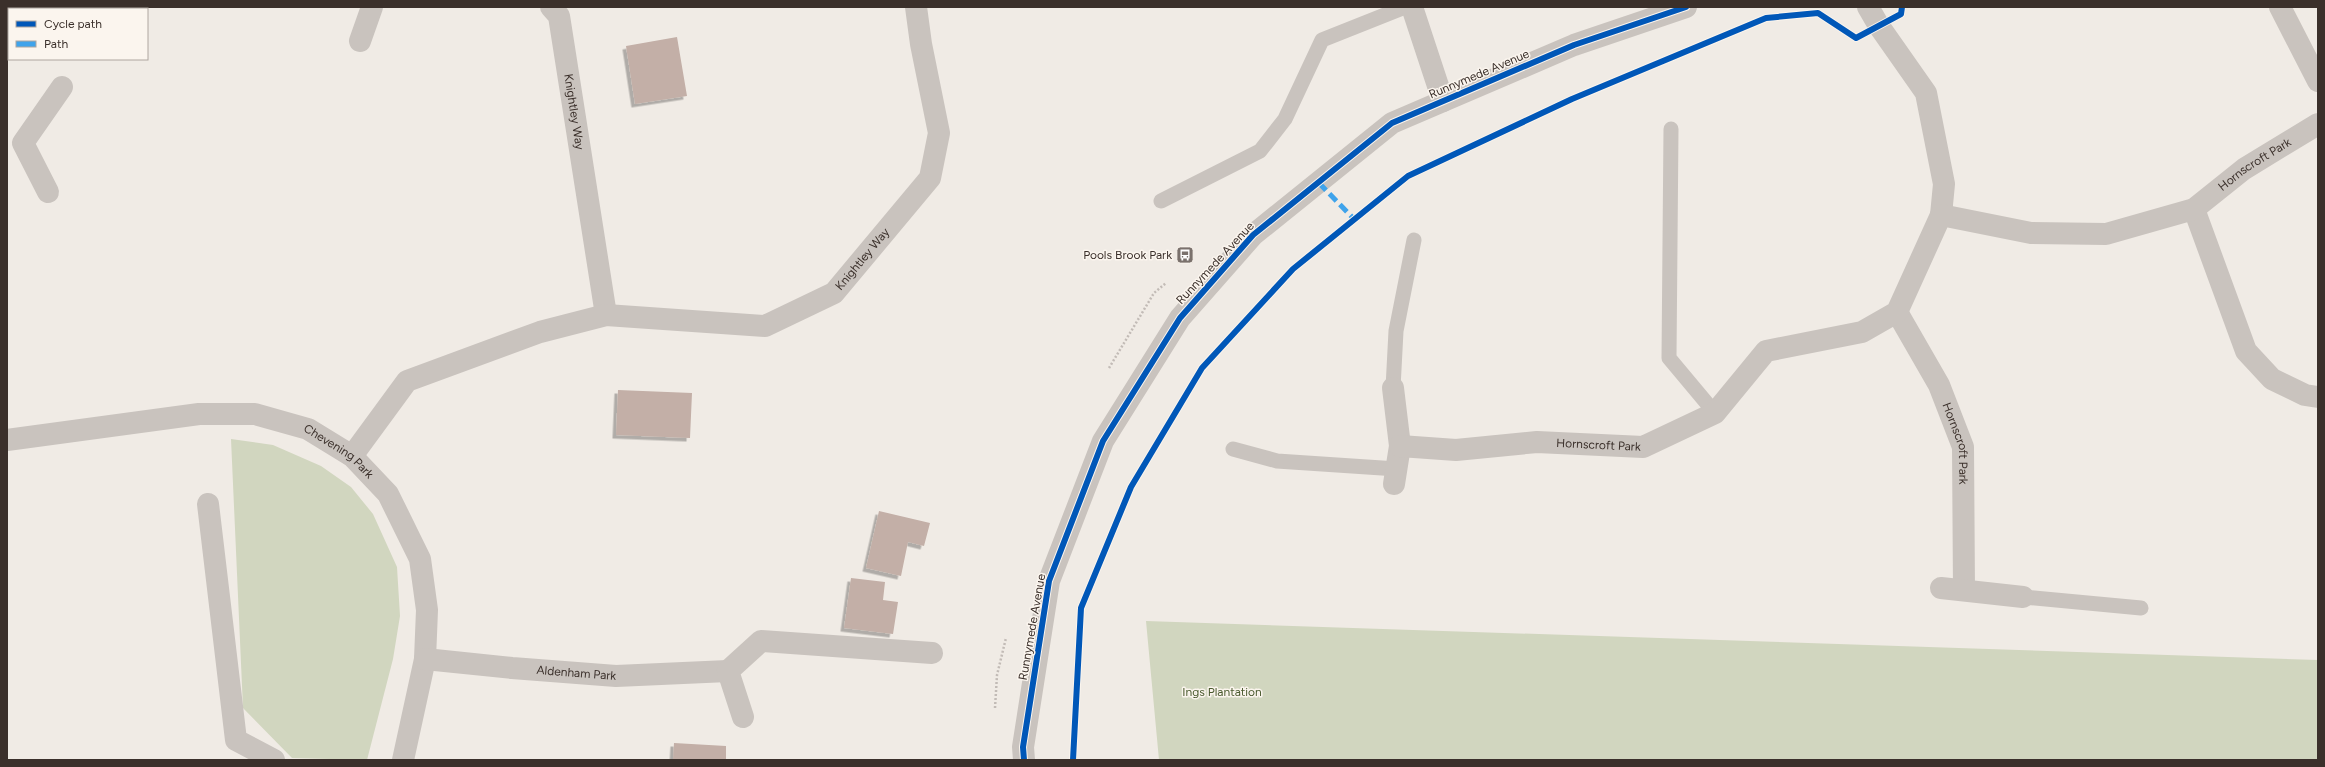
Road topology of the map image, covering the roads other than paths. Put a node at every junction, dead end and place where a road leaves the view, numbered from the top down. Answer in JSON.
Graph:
{"nodes":[{"id":1,"x":372,"y":7,"type":"edge"},
{"id":2,"x":551,"y":7,"type":"edge"},
{"id":3,"x":916,"y":7,"type":"edge"},
{"id":4,"x":1405,"y":7,"type":"edge"},
{"id":5,"x":1412,"y":7,"type":"edge"},
{"id":6,"x":1686,"y":7,"type":"edge"},
{"id":7,"x":1868,"y":7,"type":"edge"},
{"id":8,"x":2280,"y":7,"type":"edge"},
{"id":9,"x":360,"y":41,"type":"dead end"},
{"id":10,"x":2318,"y":81,"type":"edge"},
{"id":11,"x":62,"y":87,"type":"dead end"},
{"id":12,"x":1443,"y":101,"type":"junction"},
{"id":13,"x":2318,"y":124,"type":"edge"},
{"id":14,"x":1671,"y":129,"type":"dead end"},
{"id":15,"x":15,"y":143,"type":"edge"},
{"id":16,"x":48,"y":192,"type":"dead end"},
{"id":17,"x":1161,"y":201,"type":"dead end"},
{"id":18,"x":2194,"y":209,"type":"junction"},
{"id":19,"x":1941,"y":215,"type":"junction"},
{"id":20,"x":1414,"y":240,"type":"dead end"},
{"id":21,"x":1897,"y":312,"type":"junction"},
{"id":22,"x":606,"y":315,"type":"junction"},
{"id":23,"x":1393,"y":388,"type":"joint"},
{"id":24,"x":2318,"y":397,"type":"edge"},
{"id":25,"x":1714,"y":413,"type":"junction"},
{"id":26,"x":7,"y":440,"type":"edge"},
{"id":27,"x":1400,"y":446,"type":"junction"},
{"id":28,"x":1233,"y":449,"type":"dead end"},
{"id":29,"x":352,"y":456,"type":"junction"},
{"id":30,"x":1395,"y":477,"type":"joint"},
{"id":31,"x":208,"y":504,"type":"dead end"},
{"id":32,"x":1940,"y":588,"type":"dead end"},
{"id":33,"x":1964,"y":590,"type":"junction"},
{"id":34,"x":2023,"y":597,"type":"joint"},
{"id":35,"x":2141,"y":608,"type":"dead end"},
{"id":36,"x":932,"y":653,"type":"dead end"},
{"id":37,"x":425,"y":659,"type":"junction"},
{"id":38,"x":728,"y":671,"type":"junction"},
{"id":39,"x":743,"y":717,"type":"dead end"},
{"id":40,"x":274,"y":760,"type":"edge"},
{"id":41,"x":403,"y":760,"type":"edge"},
{"id":42,"x":1024,"y":760,"type":"edge"}],
"edges":[{"from":1,"to":9,"type":"street"},
{"from":2,"to":22,"type":"street","name":"Knightley Way"},
{"from":3,"to":22,"type":"street","name":"Knightley Way"},
{"from":4,"to":17,"type":"lane"},
{"from":5,"to":12,"type":"street"},
{"from":6,"to":12,"type":"street","name":"Runnymede Avenue"},
{"from":7,"to":19,"type":"street"},
{"from":8,"to":10,"type":"street"},
{"from":11,"to":15,"type":"street"},
{"from":12,"to":42,"type":"street","name":"Runnymede Avenue"},
{"from":13,"to":18,"type":"street","name":"Hornscroft Park"},
{"from":14,"to":25,"type":"lane"},
{"from":15,"to":16,"type":"street"},
{"from":18,"to":19,"type":"street","name":"Hornscroft Park"},
{"from":18,"to":24,"type":"street"},
{"from":19,"to":21,"type":"street"},
{"from":20,"to":23,"type":"lane"},
{"from":21,"to":25,"type":"street","name":"Hornscroft Park"},
{"from":21,"to":33,"type":"street","name":"Hornscroft Park"},
{"from":22,"to":29,"type":"street","name":"Knightley Way"},
{"from":23,"to":27,"type":"street"},
{"from":25,"to":27,"type":"street","name":"Hornscroft Park"},
{"from":26,"to":29,"type":"street","name":"Chevening Park"},
{"from":27,"to":30,"type":"street"},
{"from":28,"to":30,"type":"lane"},
{"from":29,"to":37,"type":"street","name":"Chevening Park"},
{"from":31,"to":40,"type":"street"},
{"from":32,"to":33,"type":"street"},
{"from":33,"to":34,"type":"street"},
{"from":34,"to":35,"type":"lane"},
{"from":36,"to":38,"type":"street"},
{"from":37,"to":38,"type":"street","name":"Aldenham Park"},
{"from":37,"to":41,"type":"street","name":"Chevening Park"},
{"from":38,"to":39,"type":"street"}]}
